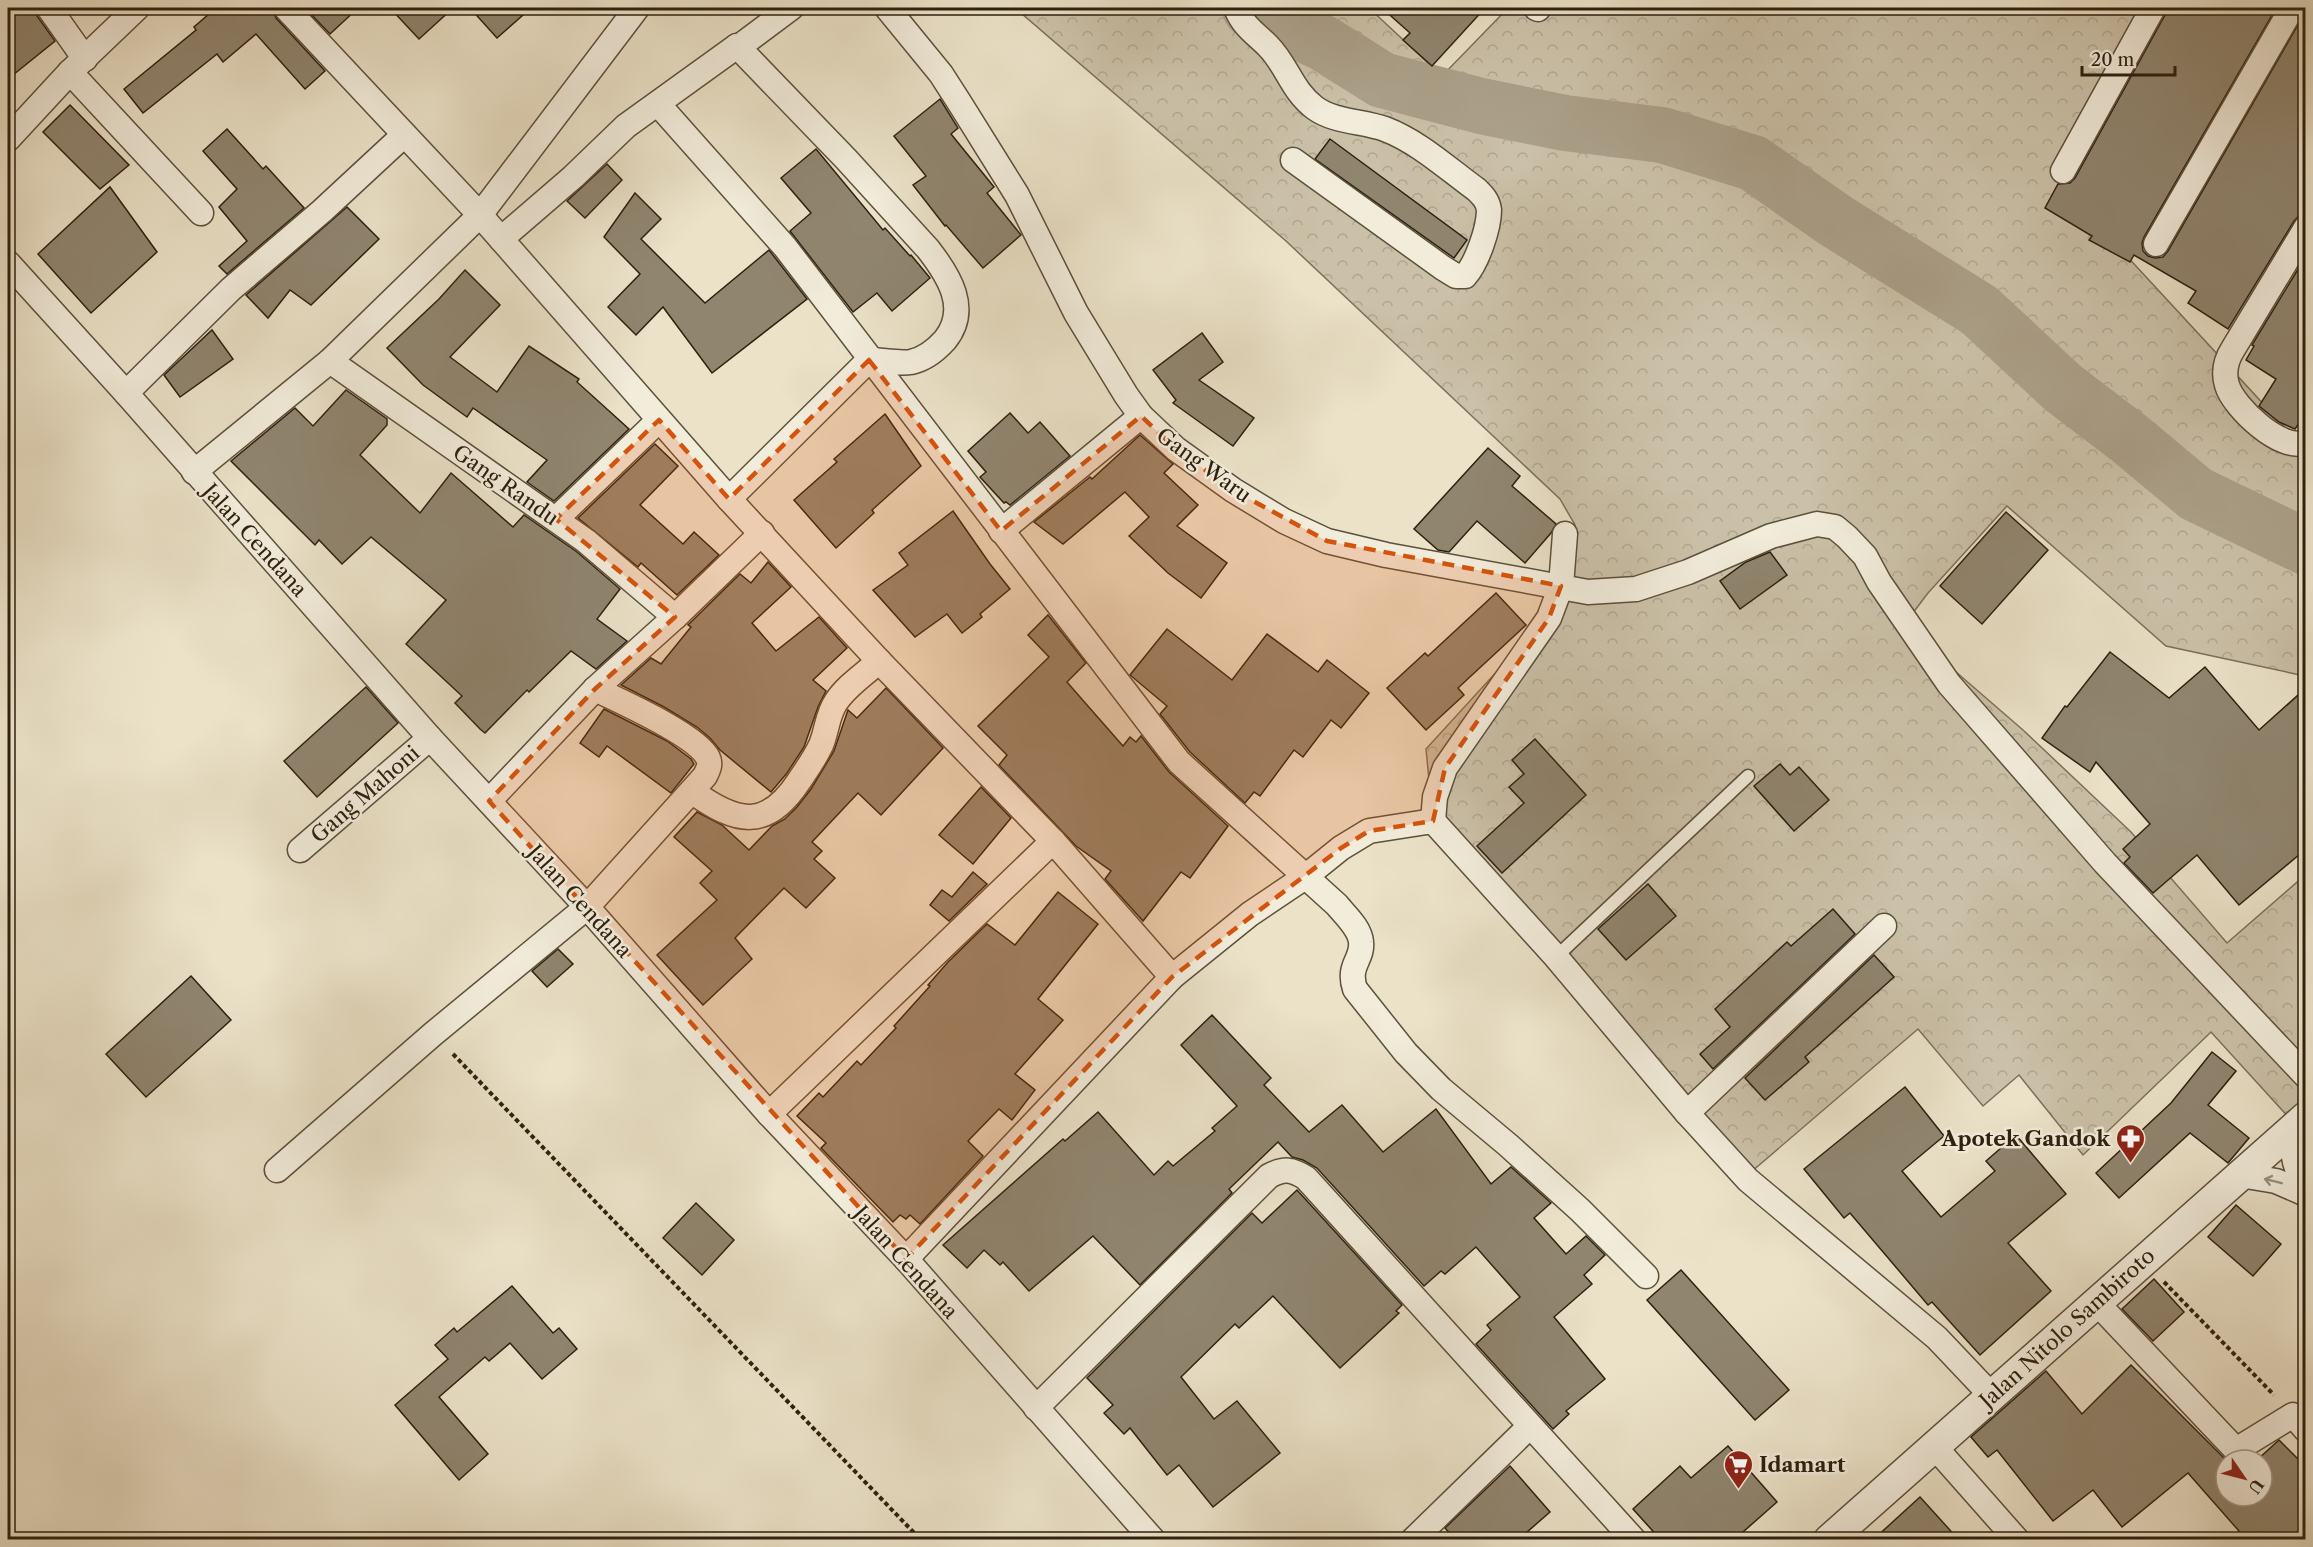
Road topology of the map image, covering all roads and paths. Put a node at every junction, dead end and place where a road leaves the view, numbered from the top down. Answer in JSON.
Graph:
{"nodes":[{"id":1,"x":48,"y":8,"type":"edge"},
{"id":2,"x":137,"y":8,"type":"edge"},
{"id":3,"x":286,"y":8,"type":"edge"},
{"id":4,"x":637,"y":8,"type":"edge"},
{"id":5,"x":790,"y":8,"type":"edge"},
{"id":6,"x":887,"y":8,"type":"edge"},
{"id":7,"x":1236,"y":8,"type":"edge"},
{"id":8,"x":2152,"y":8,"type":"edge"},
{"id":9,"x":2292,"y":8,"type":"edge"},
{"id":10,"x":737,"y":46,"type":"junction"},
{"id":11,"x":78,"y":65,"type":"junction"},
{"id":12,"x":658,"y":104,"type":"junction"},
{"id":13,"x":404,"y":135,"type":"junction"},
{"id":14,"x":8,"y":140,"type":"edge"},
{"id":15,"x":1293,"y":160,"type":"dead end"},
{"id":16,"x":2063,"y":171,"type":"dead end"},
{"id":17,"x":201,"y":213,"type":"dead end"},
{"id":18,"x":480,"y":214,"type":"junction"},
{"id":19,"x":2306,"y":228,"type":"edge"},
{"id":20,"x":501,"y":239,"type":"junction"},
{"id":21,"x":2156,"y":244,"type":"dead end"},
{"id":22,"x":8,"y":263,"type":"edge"},
{"id":23,"x":869,"y":360,"type":"junction"},
{"id":24,"x":330,"y":361,"type":"junction"},
{"id":25,"x":126,"y":393,"type":"junction"},
{"id":26,"x":1141,"y":416,"type":"junction"},
{"id":27,"x":659,"y":420,"type":"junction"},
{"id":28,"x":2306,"y":442,"type":"edge"},
{"id":29,"x":194,"y":472,"type":"junction"},
{"id":30,"x":729,"y":499,"type":"junction"},
{"id":31,"x":556,"y":519,"type":"junction"},
{"id":32,"x":1001,"y":531,"type":"junction"},
{"id":33,"x":762,"y":532,"type":"junction"},
{"id":34,"x":1565,"y":534,"type":"dead end"},
{"id":35,"x":1561,"y":586,"type":"junction"},
{"id":36,"x":675,"y":617,"type":"junction"},
{"id":37,"x":879,"y":661,"type":"junction"},
{"id":38,"x":595,"y":689,"type":"junction"},
{"id":39,"x":430,"y":738,"type":"junction"},
{"id":40,"x":1748,"y":776,"type":"dead end"},
{"id":41,"x":693,"y":792,"type":"junction"},
{"id":42,"x":489,"y":801,"type":"junction"},
{"id":43,"x":1433,"y":820,"type":"junction"},
{"id":44,"x":1053,"y":841,"type":"junction"},
{"id":45,"x":300,"y":850,"type":"dead end"},
{"id":46,"x":1305,"y":876,"type":"junction"},
{"id":47,"x":587,"y":907,"type":"junction"},
{"id":48,"x":1884,"y":926,"type":"dead end"},
{"id":49,"x":1556,"y":957,"type":"junction"},
{"id":50,"x":1172,"y":977,"type":"junction"},
{"id":51,"x":433,"y":1034,"type":"junction"},
{"id":52,"x":2306,"y":1076,"type":"edge"},
{"id":53,"x":1687,"y":1113,"type":"junction"},
{"id":54,"x":770,"y":1114,"type":"junction"},
{"id":55,"x":2297,"y":1124,"type":"edge"},
{"id":56,"x":277,"y":1170,"type":"dead end"},
{"id":57,"x":2240,"y":1175,"type":"junction"},
{"id":58,"x":2305,"y":1194,"type":"edge"},
{"id":59,"x":906,"y":1259,"type":"junction"},
{"id":60,"x":2143,"y":1260,"type":"junction"},
{"id":61,"x":1646,"y":1276,"type":"dead end"},
{"id":62,"x":2096,"y":1302,"type":"junction"},
{"id":63,"x":1990,"y":1395,"type":"junction"},
{"id":64,"x":1036,"y":1408,"type":"junction"},
{"id":65,"x":2300,"y":1422,"type":"edge"},
{"id":66,"x":1530,"y":1426,"type":"junction"},
{"id":67,"x":1934,"y":1446,"type":"junction"},
{"id":68,"x":921,"y":1539,"type":"edge"},
{"id":69,"x":1153,"y":1539,"type":"edge"},
{"id":70,"x":1413,"y":1539,"type":"edge"},
{"id":71,"x":1634,"y":1539,"type":"edge"},
{"id":72,"x":1828,"y":1539,"type":"edge"},
{"id":73,"x":2017,"y":1539,"type":"edge"}],
"edges":[{"from":1,"to":11,"type":"street"},
{"from":2,"to":11,"type":"street"},
{"from":3,"to":13,"type":"street"},
{"from":4,"to":18,"type":"street"},
{"from":5,"to":10,"type":"street"},
{"from":6,"to":26,"type":"street","name":"Gang Waru"},
{"from":7,"to":15,"type":"street"},
{"from":8,"to":16,"type":"street"},
{"from":9,"to":21,"type":"street"},
{"from":10,"to":12,"type":"street"},
{"from":10,"to":23,"type":"street"},
{"from":11,"to":14,"type":"street"},
{"from":11,"to":17,"type":"street"},
{"from":12,"to":20,"type":"street"},
{"from":12,"to":23,"type":"street"},
{"from":13,"to":18,"type":"street"},
{"from":13,"to":25,"type":"street"},
{"from":18,"to":20,"type":"street"},
{"from":18,"to":24,"type":"street"},
{"from":19,"to":28,"type":"street"},
{"from":20,"to":27,"type":"street"},
{"from":22,"to":25,"type":"street","name":"Jalan Cendana"},
{"from":23,"to":30,"type":"street"},
{"from":23,"to":32,"type":"street"},
{"from":24,"to":29,"type":"street"},
{"from":24,"to":31,"type":"street","name":"Gang Randu"},
{"from":25,"to":29,"type":"street","name":"Jalan Cendana"},
{"from":26,"to":32,"type":"street"},
{"from":26,"to":35,"type":"street","name":"Gang Waru"},
{"from":27,"to":30,"type":"street"},
{"from":27,"to":31,"type":"street"},
{"from":29,"to":39,"type":"street","name":"Jalan Cendana"},
{"from":30,"to":33,"type":"street"},
{"from":31,"to":36,"type":"street","name":"Gang Randu"},
{"from":32,"to":46,"type":"street"},
{"from":33,"to":36,"type":"street"},
{"from":33,"to":37,"type":"street"},
{"from":34,"to":35,"type":"street"},
{"from":35,"to":43,"type":"street"},
{"from":35,"to":52,"type":"street","name":"Gang Waru"},
{"from":36,"to":38,"type":"street"},
{"from":37,"to":41,"type":"street"},
{"from":37,"to":44,"type":"street"},
{"from":38,"to":41,"type":"street"},
{"from":38,"to":42,"type":"street"},
{"from":39,"to":42,"type":"street","name":"Jalan Cendana"},
{"from":39,"to":45,"type":"street","name":"Gang Mahoni"},
{"from":40,"to":49,"type":"lane"},
{"from":41,"to":47,"type":"street"},
{"from":42,"to":47,"type":"street","name":"Jalan Cendana"},
{"from":43,"to":46,"type":"street"},
{"from":43,"to":49,"type":"street"},
{"from":44,"to":50,"type":"street"},
{"from":44,"to":54,"type":"street"},
{"from":46,"to":50,"type":"street"},
{"from":46,"to":61,"type":"street"},
{"from":47,"to":51,"type":"street"},
{"from":47,"to":54,"type":"street","name":"Jalan Cendana"},
{"from":48,"to":53,"type":"street"},
{"from":49,"to":53,"type":"street"},
{"from":50,"to":59,"type":"street"},
{"from":51,"to":56,"type":"street"},
{"from":51,"to":68,"type":"path"},
{"from":53,"to":63,"type":"street"},
{"from":54,"to":59,"type":"street","name":"Jalan Cendana"},
{"from":55,"to":57,"type":"street","name":"Jalan Nitolo Sambiroto"},
{"from":55,"to":58,"type":"street"},
{"from":58,"to":57,"type":"street","one_way":true},
{"from":57,"to":60,"type":"street","name":"Jalan Nitolo Sambiroto"},
{"from":59,"to":64,"type":"street","name":"Jalan Cendana"},
{"from":60,"to":62,"type":"street","name":"Jalan Nitolo Sambiroto"},
{"from":60,"to":65,"type":"path"},
{"from":62,"to":63,"type":"street","name":"Jalan Nitolo Sambiroto"},
{"from":62,"to":65,"type":"street"},
{"from":63,"to":67,"type":"street","name":"Jalan Nitolo Sambiroto"},
{"from":64,"to":66,"type":"street"},
{"from":64,"to":69,"type":"street","name":"Jalan Cendana"},
{"from":66,"to":70,"type":"street"},
{"from":66,"to":71,"type":"street"},
{"from":67,"to":72,"type":"street","name":"Jalan Nitolo Sambiroto"},
{"from":67,"to":73,"type":"street"}]}
